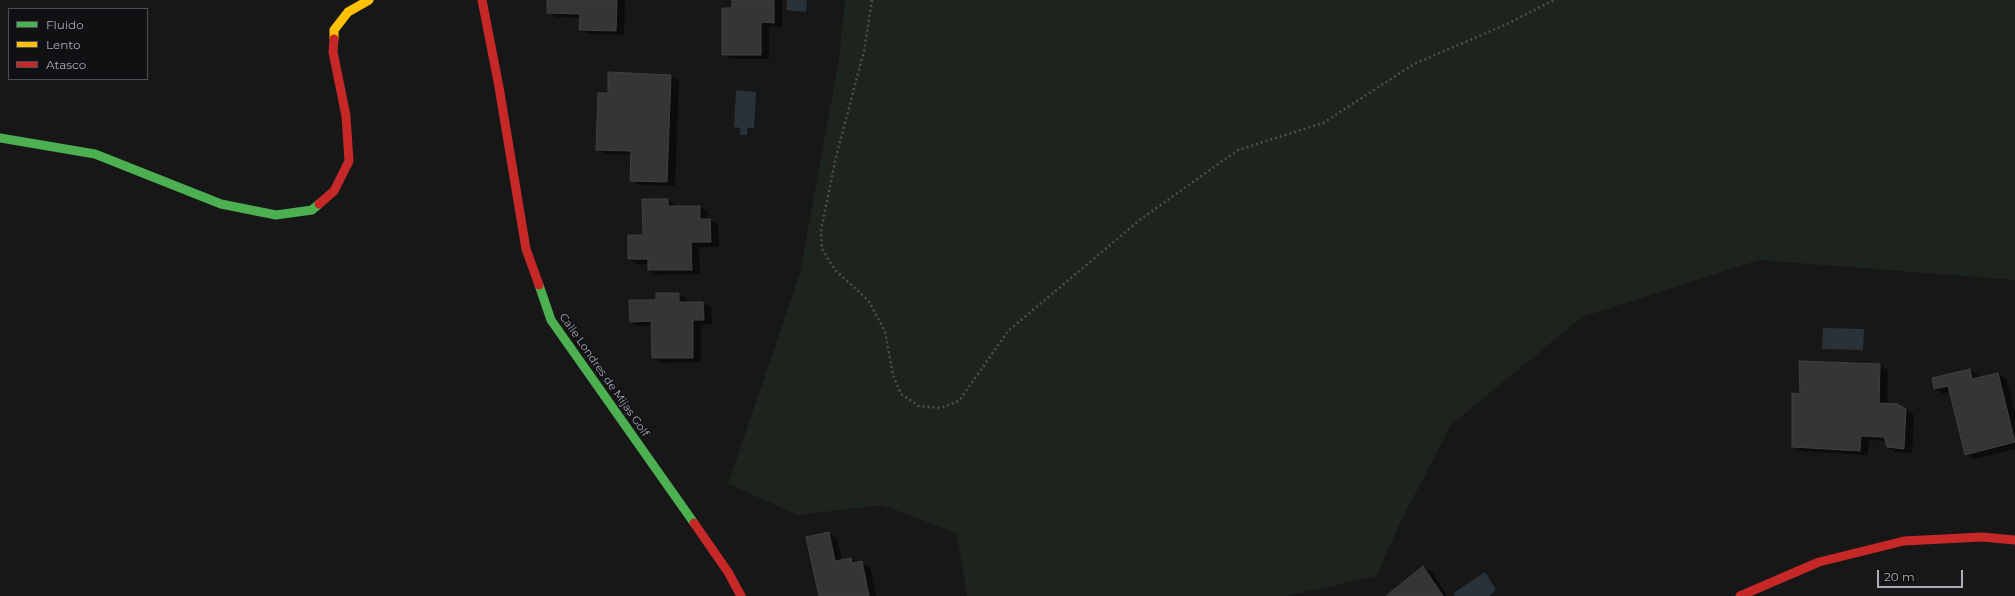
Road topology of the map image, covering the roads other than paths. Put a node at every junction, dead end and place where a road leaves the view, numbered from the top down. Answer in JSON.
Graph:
{"nodes":[{"id":1,"x":369,"y":0,"type":"edge"},
{"id":2,"x":482,"y":0,"type":"edge"},
{"id":3,"x":0,"y":138,"type":"edge"},
{"id":4,"x":2015,"y":540,"type":"edge"},
{"id":5,"x":741,"y":596,"type":"edge"},
{"id":6,"x":1740,"y":596,"type":"edge"}],
"edges":[{"from":1,"to":3,"type":"street"},
{"from":2,"to":5,"type":"street","name":"Calle Londres de Mijas Golf"},
{"from":4,"to":6,"type":"street"}]}
